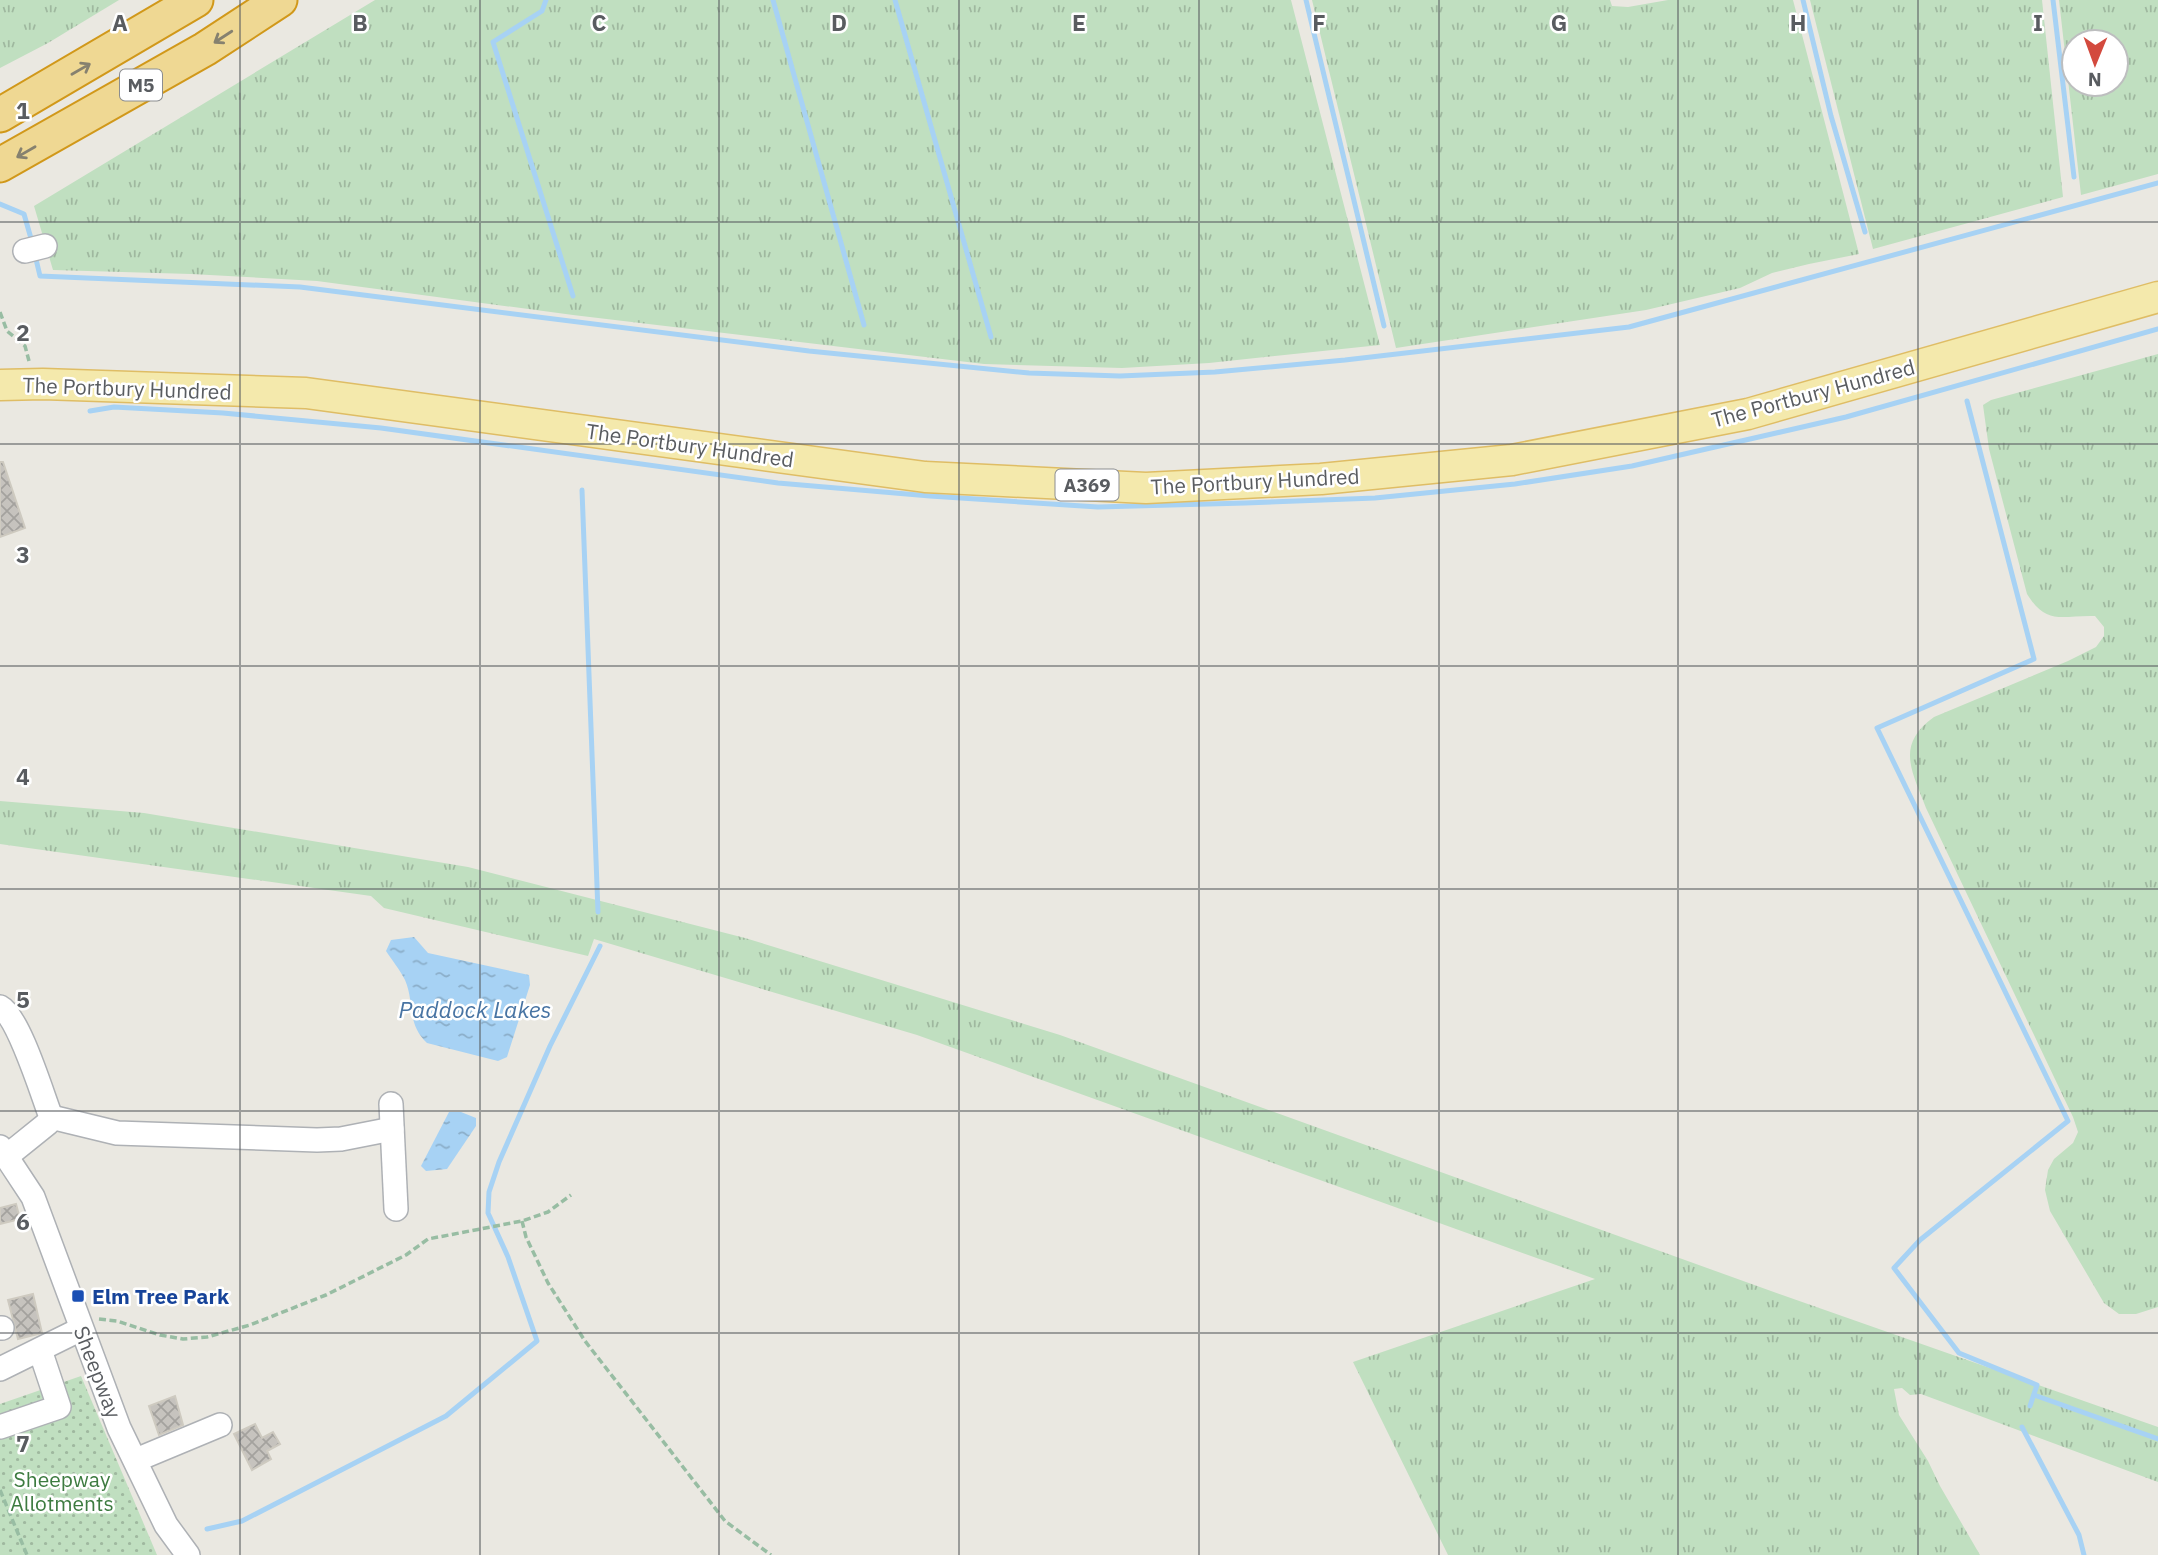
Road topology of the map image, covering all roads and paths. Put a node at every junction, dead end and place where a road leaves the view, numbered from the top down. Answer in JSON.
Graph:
{"nodes":[{"id":1,"x":197,"y":0,"type":"edge"},
{"id":2,"x":280,"y":0,"type":"edge"},
{"id":3,"x":0,"y":115,"type":"edge"},
{"id":4,"x":0,"y":165,"type":"edge"},
{"id":5,"x":2158,"y":297,"type":"edge"},
{"id":6,"x":0,"y":312,"type":"edge"},
{"id":7,"x":30,"y":384,"type":"junction"},
{"id":8,"x":0,"y":385,"type":"edge"},
{"id":9,"x":0,"y":1007,"type":"edge"},
{"id":10,"x":391,"y":1104,"type":"dead end"},
{"id":11,"x":51,"y":1117,"type":"junction"},
{"id":12,"x":393,"y":1129,"type":"junction"},
{"id":13,"x":4,"y":1152,"type":"edge"},
{"id":14,"x":570,"y":1195,"type":"dead end"},
{"id":15,"x":396,"y":1209,"type":"dead end"},
{"id":16,"x":522,"y":1221,"type":"junction"},
{"id":17,"x":80,"y":1326,"type":"junction"},
{"id":18,"x":40,"y":1350,"type":"junction"},
{"id":19,"x":0,"y":1369,"type":"edge"},
{"id":20,"x":220,"y":1425,"type":"dead end"},
{"id":21,"x":0,"y":1427,"type":"edge"},
{"id":22,"x":135,"y":1460,"type":"junction"},
{"id":23,"x":0,"y":1490,"type":"edge"},
{"id":24,"x":27,"y":1555,"type":"edge"},
{"id":25,"x":188,"y":1555,"type":"edge"},
{"id":26,"x":771,"y":1555,"type":"edge"}],
"edges":[{"from":3,"to":1,"type":"highway","number":"M5","one_way":true},
{"from":2,"to":4,"type":"highway","number":"M5","one_way":true},
{"from":5,"to":7,"type":"main road","name":"The Portbury Hundred","number":"A369"},
{"from":6,"to":7,"type":"path"},
{"from":7,"to":8,"type":"main road","name":"The Portbury Hundred","number":"A369"},
{"from":9,"to":11,"type":"street"},
{"from":10,"to":12,"type":"street"},
{"from":11,"to":12,"type":"street"},
{"from":11,"to":13,"type":"street"},
{"from":12,"to":15,"type":"street"},
{"from":13,"to":17,"type":"street","name":"Sheepway"},
{"from":14,"to":16,"type":"path"},
{"from":16,"to":17,"type":"path"},
{"from":16,"to":26,"type":"path"},
{"from":17,"to":18,"type":"street"},
{"from":17,"to":22,"type":"street","name":"Sheepway"},
{"from":18,"to":19,"type":"street"},
{"from":18,"to":21,"type":"street"},
{"from":20,"to":22,"type":"street"},
{"from":22,"to":25,"type":"street","name":"Sheepway"},
{"from":23,"to":24,"type":"path"}]}
